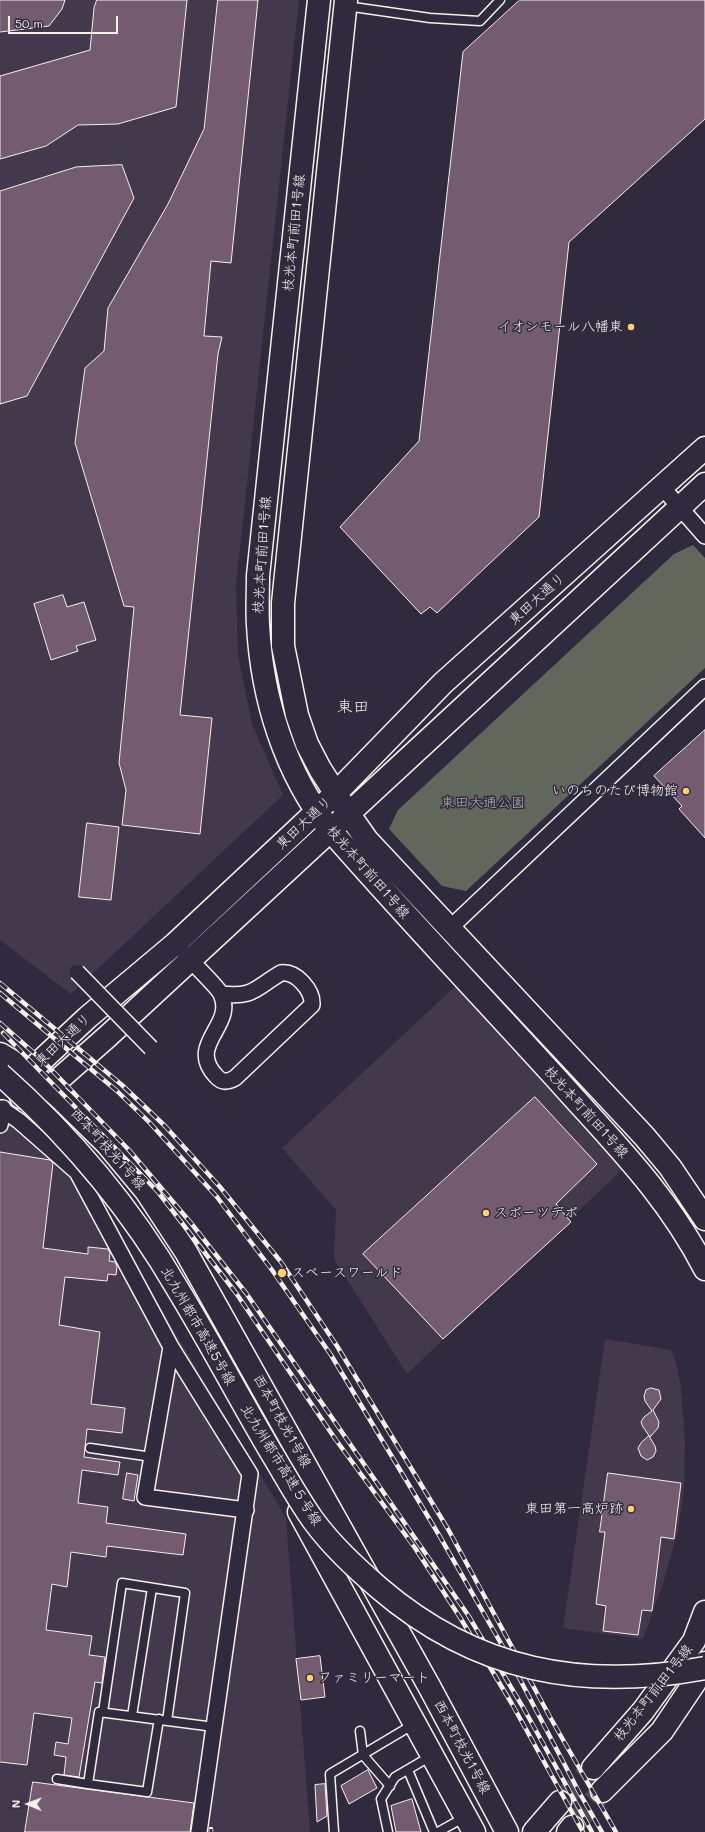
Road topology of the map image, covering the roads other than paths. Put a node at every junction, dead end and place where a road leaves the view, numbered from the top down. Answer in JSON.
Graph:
{"nodes":[{"id":1,"x":319,"y":0,"type":"edge"},
{"id":2,"x":500,"y":0,"type":"edge"},
{"id":3,"x":345,"y":3,"type":"edge"},
{"id":4,"x":705,"y":448,"type":"edge"},
{"id":5,"x":705,"y":484,"type":"edge"},
{"id":6,"x":662,"y":487,"type":"junction"},
{"id":7,"x":679,"y":508,"type":"junction"},
{"id":8,"x":705,"y":536,"type":"edge"},
{"id":9,"x":705,"y":687,"type":"edge"},
{"id":10,"x":336,"y":793,"type":"junction"},
{"id":11,"x":315,"y":812,"type":"junction"},
{"id":12,"x":348,"y":813,"type":"junction"},
{"id":13,"x":331,"y":831,"type":"junction"},
{"id":14,"x":450,"y":928,"type":"junction"},
{"id":15,"x":175,"y":944,"type":"junction"},
{"id":16,"x":190,"y":960,"type":"junction"},
{"id":17,"x":77,"y":972,"type":"dead end"},
{"id":18,"x":221,"y":994,"type":"junction"},
{"id":19,"x":151,"y":1048,"type":"dead end"},
{"id":20,"x":0,"y":1054,"type":"edge"},
{"id":21,"x":30,"y":1072,"type":"junction"},
{"id":22,"x":0,"y":1074,"type":"edge"},
{"id":23,"x":0,"y":1084,"type":"edge"},
{"id":24,"x":49,"y":1088,"type":"junction"},
{"id":25,"x":21,"y":1097,"type":"junction"},
{"id":26,"x":1,"y":1108,"type":"edge"},
{"id":27,"x":0,"y":1125,"type":"edge"},
{"id":28,"x":705,"y":1219,"type":"edge"},
{"id":29,"x":685,"y":1231,"type":"junction"},
{"id":30,"x":705,"y":1269,"type":"edge"},
{"id":31,"x":171,"y":1347,"type":"junction"},
{"id":32,"x":252,"y":1420,"type":"junction"},
{"id":33,"x":90,"y":1448,"type":"dead end"},
{"id":34,"x":152,"y":1458,"type":"junction"},
{"id":35,"x":246,"y":1510,"type":"junction"},
{"id":36,"x":152,"y":1588,"type":"junction"},
{"id":37,"x":705,"y":1612,"type":"edge"},
{"id":38,"x":705,"y":1654,"type":"edge"},
{"id":39,"x":705,"y":1663,"type":"edge"},
{"id":40,"x":705,"y":1668,"type":"edge"},
{"id":41,"x":103,"y":1712,"type":"junction"},
{"id":42,"x":132,"y":1716,"type":"junction"},
{"id":43,"x":159,"y":1720,"type":"junction"},
{"id":44,"x":167,"y":1721,"type":"junction"},
{"id":45,"x":415,"y":1724,"type":"junction"},
{"id":46,"x":214,"y":1727,"type":"junction"},
{"id":47,"x":360,"y":1731,"type":"dead end"},
{"id":48,"x":363,"y":1755,"type":"junction"},
{"id":49,"x":432,"y":1756,"type":"junction"},
{"id":50,"x":593,"y":1768,"type":"tunnel mouth"},
{"id":51,"x":408,"y":1770,"type":"junction"},
{"id":52,"x":57,"y":1779,"type":"dead end"},
{"id":53,"x":88,"y":1784,"type":"junction"},
{"id":54,"x":390,"y":1786,"type":"junction"},
{"id":55,"x":602,"y":1791,"type":"tunnel mouth"},
{"id":56,"x":560,"y":1802,"type":"tunnel mouth"},
{"id":57,"x":470,"y":1824,"type":"edge"},
{"id":58,"x":199,"y":1832,"type":"edge"},
{"id":59,"x":334,"y":1832,"type":"edge"},
{"id":60,"x":388,"y":1832,"type":"edge"},
{"id":61,"x":434,"y":1832,"type":"edge"},
{"id":62,"x":438,"y":1832,"type":"edge"},
{"id":63,"x":507,"y":1832,"type":"edge"},
{"id":64,"x":534,"y":1832,"type":"edge"}],
"edges":[{"from":1,"to":11,"type":"main road","name":"枝光本町前田1号線"},
{"from":2,"to":3,"type":"lane"},
{"from":3,"to":10,"type":"main road","name":"枝光本町前田1号線"},
{"from":4,"to":6,"type":"main road","name":"東田大通り"},
{"from":5,"to":7,"type":"main road","name":"東田大通り"},
{"from":6,"to":7,"type":"street"},
{"from":6,"to":10,"type":"main road","name":"東田大通り"},
{"from":7,"to":8,"type":"street"},
{"from":7,"to":12,"type":"main road","name":"東田大通り"},
{"from":9,"to":14,"type":"street"},
{"from":10,"to":11,"type":"main road","name":"東田大通り"},
{"from":10,"to":12,"type":"main road","name":"枝光本町前田1号線"},
{"from":11,"to":13,"type":"main road","name":"枝光本町前田1号線"},
{"from":11,"to":15,"type":"main road","name":"東田大通り"},
{"from":12,"to":13,"type":"main road","name":"東田大通り"},
{"from":12,"to":14,"type":"main road","name":"枝光本町前田1号線"},
{"from":13,"to":16,"type":"main road","name":"東田大通り"},
{"from":13,"to":29,"type":"main road","name":"枝光本町前田1号線"},
{"from":14,"to":28,"type":"main road","name":"枝光本町前田1号線"},
{"from":15,"to":16,"type":"street"},
{"from":15,"to":21,"type":"main road","name":"東田大通り"},
{"from":16,"to":18,"type":"street"},
{"from":16,"to":24,"type":"main road","name":"東田大通り"},
{"from":17,"to":19,"type":"street","bridge":true},
{"from":18,"to":18,"type":"street"},
{"from":20,"to":21,"type":"main road","name":"西本町枝光1号線"},
{"from":21,"to":24,"type":"main road","name":"西本町枝光1号線"},
{"from":21,"to":25,"type":"main road","name":"東田大通り"},
{"from":22,"to":32,"type":"main road","name":"北九州都市高速5号線","bridge":true},
{"from":23,"to":25,"type":"main road","name":"西本町枝光1号線"},
{"from":24,"to":25,"type":"main road","name":"東田大通り"},
{"from":24,"to":63,"type":"main road","name":"西本町枝光1号線"},
{"from":25,"to":45,"type":"main road","name":"西本町枝光1号線"},
{"from":26,"to":27,"type":"street"},
{"from":26,"to":31,"type":"street"},
{"from":28,"to":29,"type":"main road"},
{"from":29,"to":30,"type":"main road","name":"枝光本町前田1号線"},
{"from":31,"to":34,"type":"street"},
{"from":31,"to":35,"type":"street"},
{"from":32,"to":38,"type":"main road","name":"北九州都市高速5号線","bridge":true},
{"from":32,"to":40,"type":"main road","name":"北九州都市高速５号線","bridge":true},
{"from":33,"to":34,"type":"lane"},
{"from":34,"to":35,"type":"street"},
{"from":35,"to":46,"type":"street"},
{"from":36,"to":41,"type":"lane"},
{"from":36,"to":42,"type":"lane"},
{"from":36,"to":44,"type":"lane"},
{"from":37,"to":50,"type":"main road","name":"枝光本町前田1号線"},
{"from":39,"to":55,"type":"main road","name":"枝光本町前田1号線"},
{"from":41,"to":42,"type":"lane"},
{"from":41,"to":53,"type":"lane"},
{"from":42,"to":43,"type":"lane"},
{"from":43,"to":44,"type":"lane"},
{"from":43,"to":53,"type":"lane"},
{"from":44,"to":46,"type":"lane"},
{"from":45,"to":48,"type":"lane"},
{"from":45,"to":49,"type":"main road","name":"西本町枝光1号線"},
{"from":46,"to":58,"type":"street"},
{"from":47,"to":48,"type":"lane"},
{"from":48,"to":54,"type":"lane"},
{"from":48,"to":59,"type":"lane"},
{"from":49,"to":51,"type":"lane"},
{"from":49,"to":57,"type":"main road","name":"西本町枝光1号線"},
{"from":51,"to":54,"type":"lane"},
{"from":51,"to":61,"type":"lane"},
{"from":52,"to":53,"type":"lane"},
{"from":54,"to":60,"type":"lane"},
{"from":56,"to":64,"type":"main road"},
{"from":57,"to":62,"type":"lane"}]}
